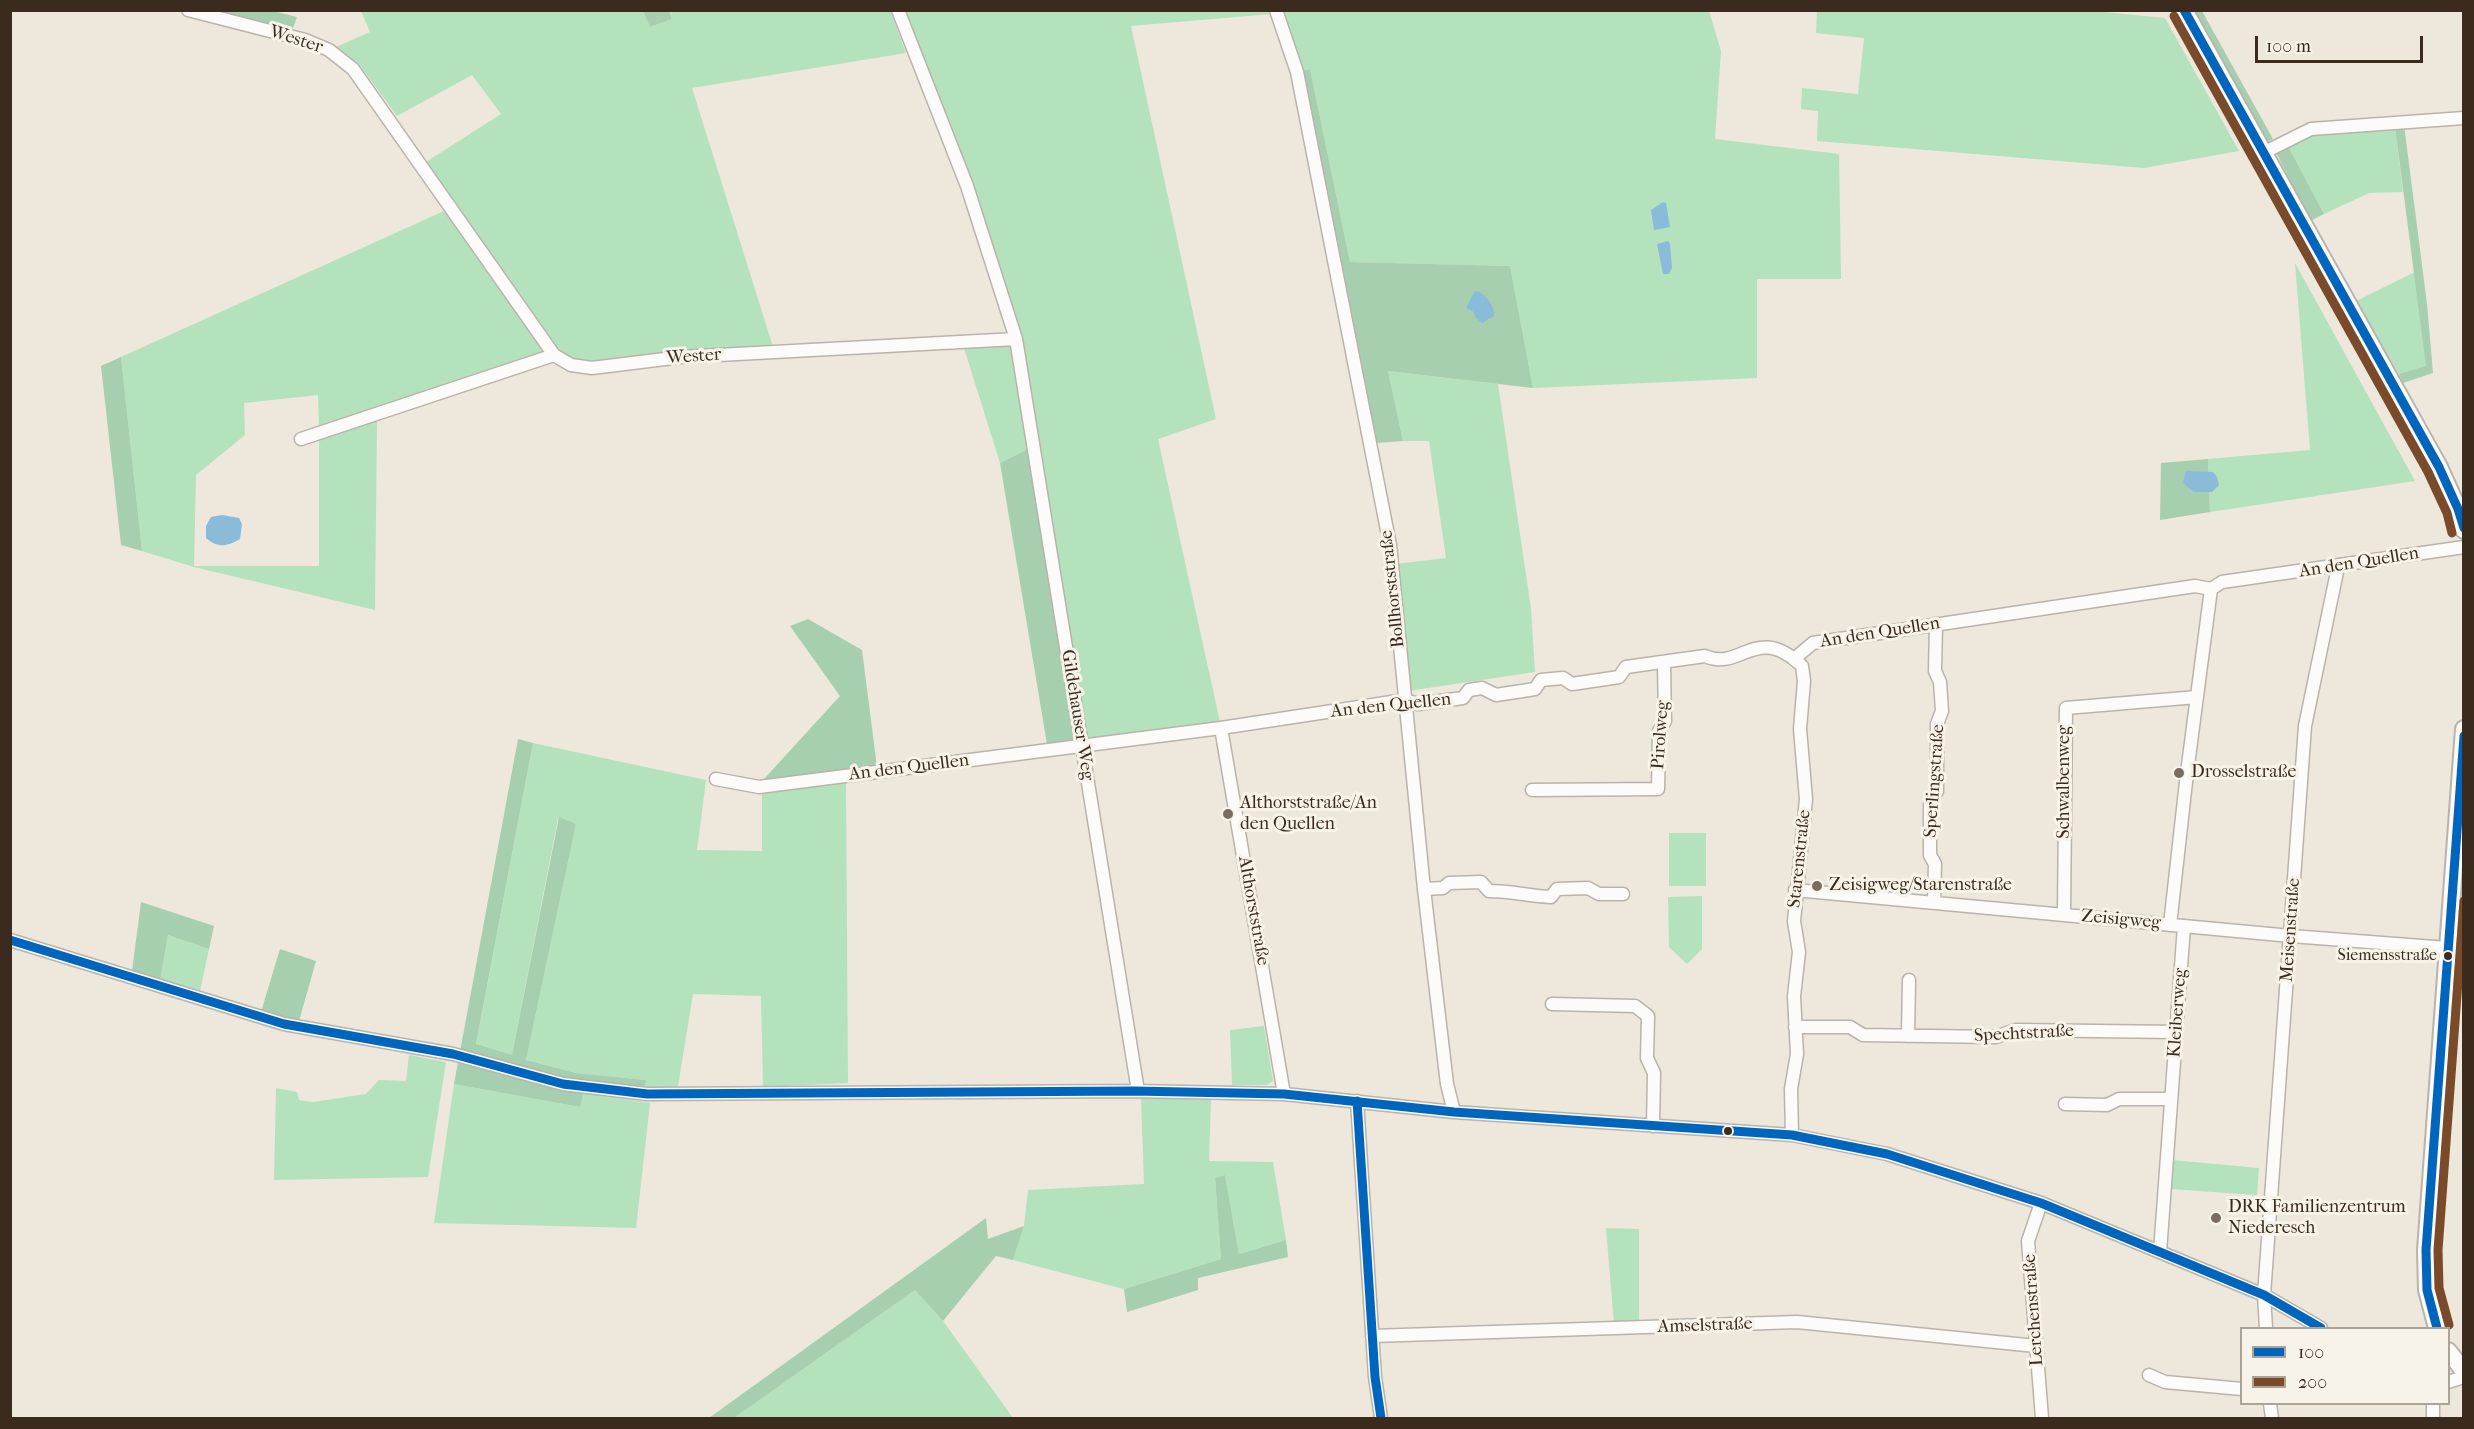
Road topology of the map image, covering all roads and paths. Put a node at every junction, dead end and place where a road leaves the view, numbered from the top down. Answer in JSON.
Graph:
{"nodes":[{"id":1,"x":188,"y":10,"type":"edge"},
{"id":2,"x":898,"y":10,"type":"edge"},
{"id":3,"x":1276,"y":10,"type":"edge"},
{"id":4,"x":2184,"y":10,"type":"edge"},
{"id":5,"x":2463,"y":118,"type":"edge"},
{"id":6,"x":2263,"y":153,"type":"junction"},
{"id":7,"x":1016,"y":339,"type":"junction"},
{"id":8,"x":554,"y":355,"type":"junction"},
{"id":9,"x":301,"y":439,"type":"dead end"},
{"id":10,"x":2463,"y":530,"type":"edge"},
{"id":11,"x":2463,"y":547,"type":"edge"},
{"id":12,"x":2338,"y":567,"type":"junction"},
{"id":13,"x":2211,"y":589,"type":"junction"},
{"id":14,"x":1935,"y":624,"type":"junction"},
{"id":15,"x":1795,"y":658,"type":"junction"},
{"id":16,"x":1664,"y":663,"type":"junction"},
{"id":17,"x":2196,"y":697,"type":"junction"},
{"id":18,"x":1405,"y":700,"type":"junction"},
{"id":19,"x":1221,"y":728,"type":"junction"},
{"id":20,"x":2463,"y":729,"type":"edge"},
{"id":21,"x":1082,"y":746,"type":"junction"},
{"id":22,"x":716,"y":779,"type":"dead end"},
{"id":23,"x":1532,"y":790,"type":"dead end"},
{"id":24,"x":2460,"y":835,"type":"edge"},
{"id":25,"x":1424,"y":889,"type":"junction"},
{"id":26,"x":1795,"y":890,"type":"junction"},
{"id":27,"x":1623,"y":894,"type":"dead end"},
{"id":28,"x":1934,"y":902,"type":"junction"},
{"id":29,"x":2064,"y":915,"type":"junction"},
{"id":30,"x":2170,"y":925,"type":"junction"},
{"id":31,"x":2184,"y":926,"type":"junction"},
{"id":32,"x":2291,"y":936,"type":"junction"},
{"id":33,"x":10,"y":940,"type":"edge"},
{"id":34,"x":2448,"y":948,"type":"junction"},
{"id":35,"x":1909,"y":980,"type":"dead end"},
{"id":36,"x":1552,"y":1004,"type":"dead end"},
{"id":37,"x":1796,"y":1027,"type":"junction"},
{"id":38,"x":2176,"y":1032,"type":"junction"},
{"id":39,"x":1908,"y":1035,"type":"junction"},
{"id":40,"x":1138,"y":1091,"type":"junction"},
{"id":41,"x":1284,"y":1094,"type":"junction"},
{"id":42,"x":2171,"y":1100,"type":"junction"},
{"id":43,"x":1357,"y":1101,"type":"junction"},
{"id":44,"x":2065,"y":1104,"type":"dead end"},
{"id":45,"x":1454,"y":1112,"type":"junction"},
{"id":46,"x":1653,"y":1126,"type":"junction"},
{"id":47,"x":1792,"y":1135,"type":"junction"},
{"id":48,"x":2041,"y":1203,"type":"junction"},
{"id":49,"x":2160,"y":1252,"type":"junction"},
{"id":50,"x":2264,"y":1295,"type":"junction"},
{"id":51,"x":2266,"y":1327,"type":"edge"},
{"id":52,"x":2318,"y":1327,"type":"edge"},
{"id":53,"x":2436,"y":1327,"type":"edge"},
{"id":54,"x":1372,"y":1336,"type":"junction"},
{"id":55,"x":2036,"y":1346,"type":"junction"},
{"id":56,"x":2450,"y":1354,"type":"edge"},
{"id":57,"x":2463,"y":1371,"type":"edge"},
{"id":58,"x":2149,"y":1375,"type":"dead end"},
{"id":59,"x":2240,"y":1389,"type":"edge"},
{"id":60,"x":1382,"y":1419,"type":"edge"},
{"id":61,"x":2042,"y":1419,"type":"edge"}],
"edges":[{"from":1,"to":8,"type":"street","name":"Wester"},
{"from":2,"to":7,"type":"street"},
{"from":3,"to":18,"type":"street","name":"Bollhorststraße"},
{"from":4,"to":6,"type":"main road"},
{"from":5,"to":6,"type":"street"},
{"from":6,"to":10,"type":"main road"},
{"from":7,"to":8,"type":"street","name":"Wester"},
{"from":7,"to":21,"type":"street","name":"Gildehauser Weg"},
{"from":8,"to":9,"type":"street"},
{"from":11,"to":12,"type":"street","name":"An den Quellen"},
{"from":12,"to":13,"type":"street","name":"An den Quellen"},
{"from":12,"to":32,"type":"street","name":"Meisenstraße"},
{"from":13,"to":14,"type":"street","name":"An den Quellen"},
{"from":13,"to":17,"type":"street"},
{"from":14,"to":15,"type":"street","name":"An den Quellen"},
{"from":14,"to":28,"type":"street","name":"Sperlingstraße"},
{"from":15,"to":16,"type":"street","name":"An den Quellen"},
{"from":15,"to":26,"type":"street","name":"Starenstraße"},
{"from":16,"to":18,"type":"street","name":"An den Quellen"},
{"from":16,"to":23,"type":"street","name":"Pirolweg"},
{"from":17,"to":29,"type":"street","name":"Schwalbenweg"},
{"from":17,"to":30,"type":"street"},
{"from":18,"to":19,"type":"street","name":"An den Quellen"},
{"from":18,"to":25,"type":"street","name":"Bollhorststraße"},
{"from":19,"to":21,"type":"street","name":"An den Quellen"},
{"from":19,"to":41,"type":"street","name":"Althorststraße"},
{"from":20,"to":24,"type":"main road"},
{"from":21,"to":22,"type":"street","name":"An den Quellen"},
{"from":21,"to":40,"type":"street","name":"Gildehauser Weg"},
{"from":24,"to":34,"type":"main road"},
{"from":25,"to":27,"type":"street"},
{"from":25,"to":45,"type":"street","name":"Bollhorststraße"},
{"from":26,"to":28,"type":"street","name":"Zeisigweg"},
{"from":26,"to":37,"type":"street","name":"Starenstraße"},
{"from":28,"to":29,"type":"street","name":"Zeisigweg"},
{"from":29,"to":30,"type":"street","name":"Zeisigweg"},
{"from":30,"to":31,"type":"street","name":"Zeisigweg"},
{"from":31,"to":32,"type":"street","name":"Zeisigweg"},
{"from":31,"to":38,"type":"street","name":"Kleiberweg"},
{"from":32,"to":34,"type":"street","name":"Zeisigweg"},
{"from":32,"to":50,"type":"street","name":"Meisenstraße"},
{"from":33,"to":40,"type":"street"},
{"from":34,"to":53,"type":"main road"},
{"from":35,"to":39,"type":"street"},
{"from":36,"to":46,"type":"street"},
{"from":37,"to":39,"type":"street","name":"Spechtstraße"},
{"from":37,"to":47,"type":"street","name":"Starenstraße"},
{"from":38,"to":39,"type":"street","name":"Spechtstraße"},
{"from":38,"to":42,"type":"street","name":"Kleiberweg"},
{"from":40,"to":41,"type":"street"},
{"from":41,"to":43,"type":"street"},
{"from":42,"to":44,"type":"street"},
{"from":42,"to":49,"type":"street","name":"Kleiberweg"},
{"from":43,"to":45,"type":"street"},
{"from":43,"to":54,"type":"street"},
{"from":45,"to":46,"type":"street"},
{"from":46,"to":47,"type":"street"},
{"from":47,"to":48,"type":"street"},
{"from":48,"to":49,"type":"street"},
{"from":48,"to":55,"type":"street","name":"Lerchenstraße"},
{"from":49,"to":50,"type":"street"},
{"from":50,"to":51,"type":"street","name":"Meisenstraße"},
{"from":50,"to":52,"type":"street"},
{"from":54,"to":55,"type":"street","name":"Amselstraße"},
{"from":54,"to":60,"type":"street"},
{"from":55,"to":61,"type":"street","name":"Lerchenstraße"},
{"from":56,"to":57,"type":"main road"},
{"from":58,"to":59,"type":"street"}]}
